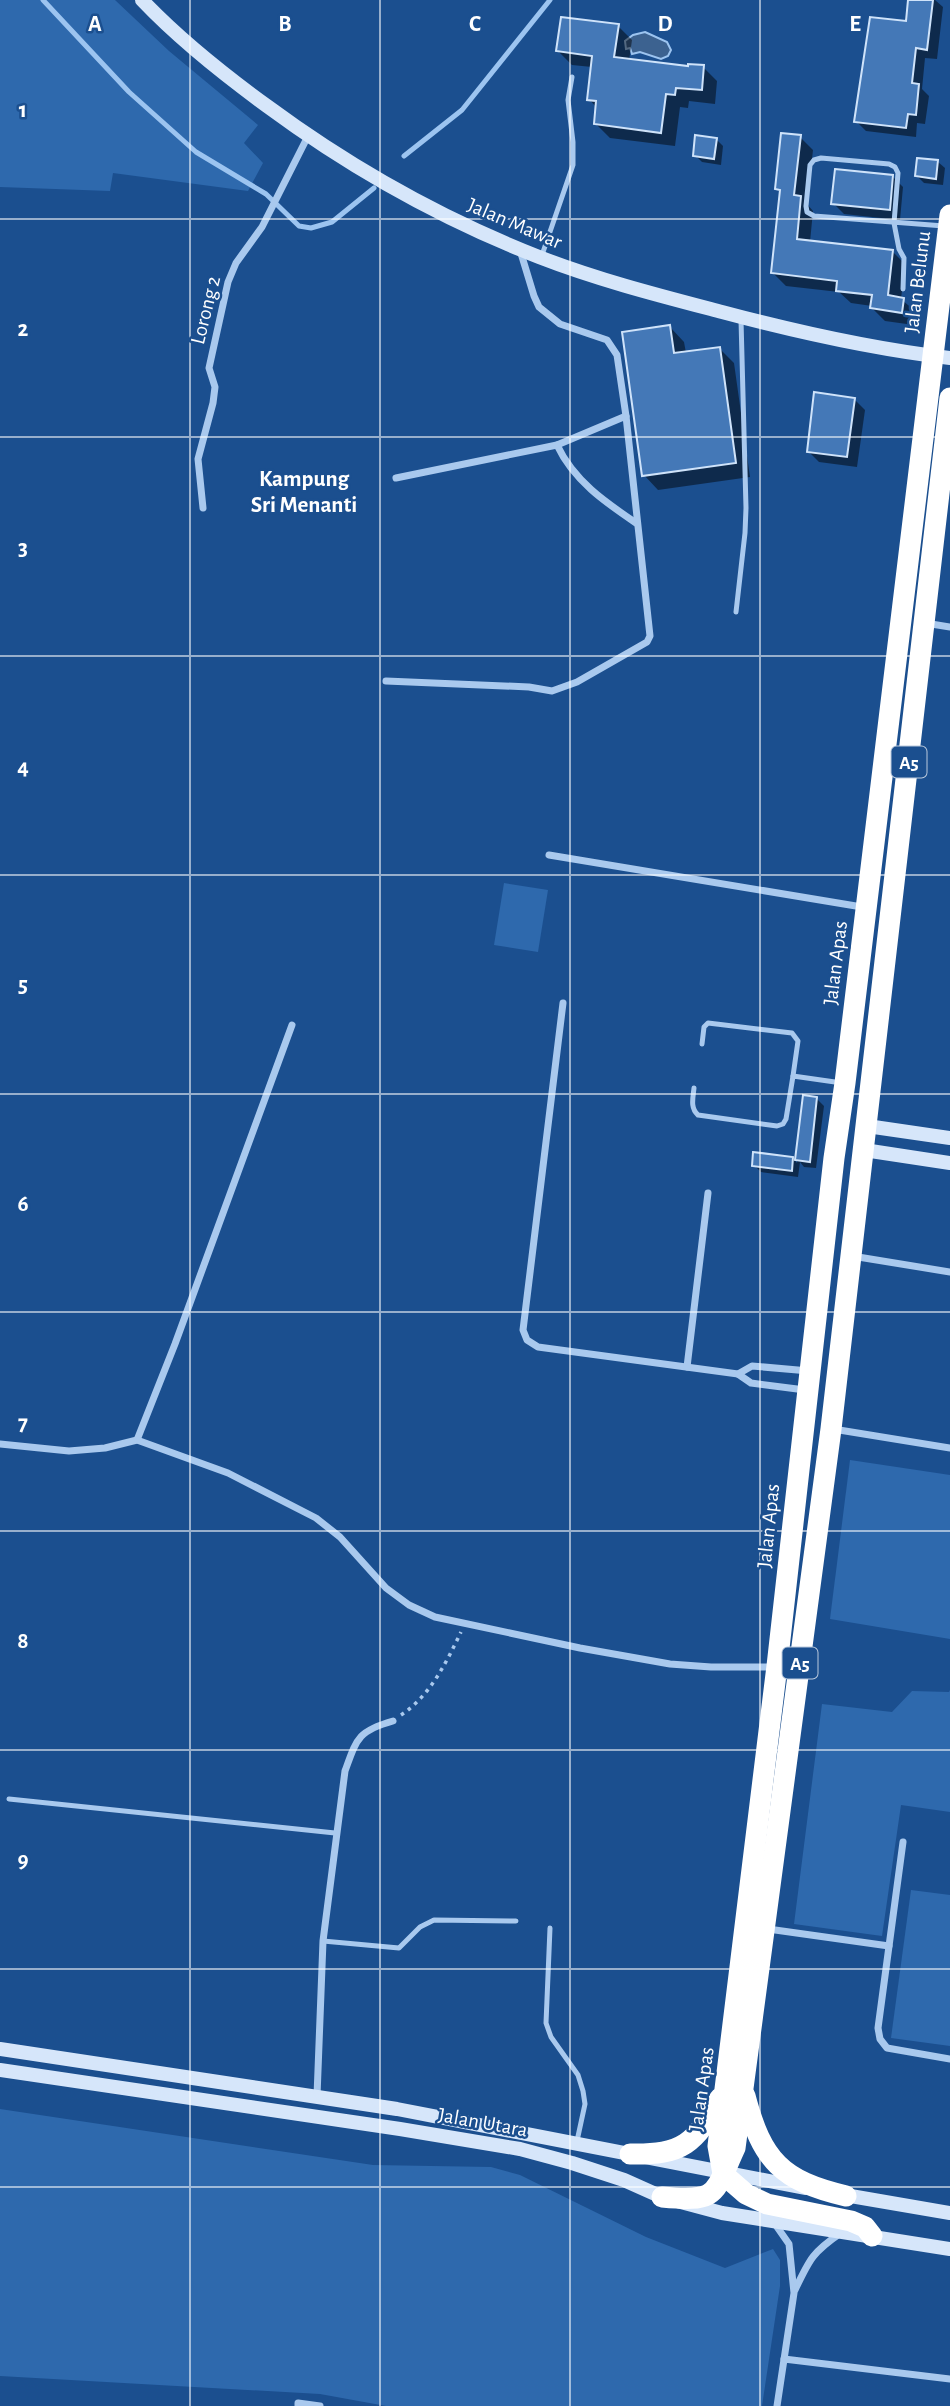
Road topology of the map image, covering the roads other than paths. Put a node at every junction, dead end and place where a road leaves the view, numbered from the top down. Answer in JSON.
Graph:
{"nodes":[{"id":1,"x":142,"y":0,"type":"edge"},
{"id":2,"x":572,"y":77,"type":"dead end"},
{"id":3,"x":308,"y":136,"type":"junction"},
{"id":4,"x":949,"y":221,"type":"edge"},
{"id":5,"x":894,"y":223,"type":"junction"},
{"id":6,"x":520,"y":249,"type":"junction"},
{"id":7,"x":541,"y":258,"type":"junction"},
{"id":8,"x":903,"y":289,"type":"dead end"},
{"id":9,"x":741,"y":317,"type":"junction"},
{"id":10,"x":941,"y":357,"type":"edge"},
{"id":11,"x":950,"y":398,"type":"edge"},
{"id":12,"x":626,"y":416,"type":"junction"},
{"id":13,"x":558,"y":445,"type":"junction"},
{"id":14,"x":396,"y":478,"type":"dead end"},
{"id":15,"x":203,"y":508,"type":"dead end"},
{"id":16,"x":636,"y":523,"type":"junction"},
{"id":17,"x":736,"y":612,"type":"dead end"},
{"id":18,"x":924,"y":623,"type":"junction"},
{"id":19,"x":950,"y":626,"type":"edge"},
{"id":20,"x":386,"y":681,"type":"dead end"},
{"id":21,"x":549,"y":855,"type":"dead end"},
{"id":22,"x":866,"y":908,"type":"junction"},
{"id":23,"x":563,"y":1003,"type":"dead end"},
{"id":24,"x":292,"y":1025,"type":"dead end"},
{"id":25,"x":702,"y":1044,"type":"dead end"},
{"id":26,"x":793,"y":1076,"type":"junction"},
{"id":27,"x":845,"y":1083,"type":"junction"},
{"id":28,"x":694,"y":1088,"type":"dead end"},
{"id":29,"x":867,"y":1126,"type":"junction"},
{"id":30,"x":950,"y":1138,"type":"edge"},
{"id":31,"x":864,"y":1150,"type":"junction"},
{"id":32,"x":834,"y":1158,"type":"junction"},
{"id":33,"x":950,"y":1163,"type":"edge"},
{"id":34,"x":708,"y":1193,"type":"dead end"},
{"id":35,"x":851,"y":1256,"type":"junction"},
{"id":36,"x":950,"y":1272,"type":"edge"},
{"id":37,"x":687,"y":1367,"type":"junction"},
{"id":38,"x":738,"y":1374,"type":"junction"},
{"id":39,"x":808,"y":1380,"type":"junction"},
{"id":40,"x":831,"y":1429,"type":"junction"},
{"id":41,"x":136,"y":1440,"type":"junction"},
{"id":42,"x":0,"y":1444,"type":"edge"},
{"id":43,"x":950,"y":1448,"type":"edge"},
{"id":44,"x":777,"y":1667,"type":"junction"},
{"id":45,"x":393,"y":1721,"type":"road end"},
{"id":46,"x":9,"y":1799,"type":"dead end"},
{"id":47,"x":335,"y":1833,"type":"junction"},
{"id":48,"x":903,"y":1842,"type":"dead end"},
{"id":49,"x":516,"y":1921,"type":"dead end"},
{"id":50,"x":550,"y":1928,"type":"dead end"},
{"id":51,"x":764,"y":1928,"type":"junction"},
{"id":52,"x":323,"y":1941,"type":"junction"},
{"id":53,"x":888,"y":1946,"type":"junction"},
{"id":54,"x":0,"y":2049,"type":"edge"},
{"id":55,"x":950,"y":2059,"type":"edge"},
{"id":56,"x":0,"y":2070,"type":"edge"},
{"id":57,"x":735,"y":2087,"type":"junction"},
{"id":58,"x":317,"y":2097,"type":"junction"},
{"id":59,"x":577,"y":2142,"type":"junction"},
{"id":60,"x":630,"y":2154,"type":"junction"},
{"id":61,"x":723,"y":2174,"type":"junction"},
{"id":62,"x":846,"y":2196,"type":"junction"},
{"id":63,"x":662,"y":2197,"type":"junction"},
{"id":64,"x":950,"y":2213,"type":"edge"},
{"id":65,"x":774,"y":2222,"type":"junction"},
{"id":66,"x":843,"y":2231,"type":"junction"},
{"id":67,"x":872,"y":2236,"type":"junction"},
{"id":68,"x":950,"y":2249,"type":"edge"},
{"id":69,"x":794,"y":2293,"type":"junction"},
{"id":70,"x":784,"y":2359,"type":"junction"},
{"id":71,"x":950,"y":2379,"type":"edge"},
{"id":72,"x":298,"y":2405,"type":"edge"},
{"id":73,"x":320,"y":2406,"type":"edge"},
{"id":74,"x":777,"y":2406,"type":"edge"}],
"edges":[{"from":1,"to":3,"type":"main road","name":"Jalan Mawar"},
{"from":2,"to":7,"type":"lane"},
{"from":3,"to":6,"type":"main road","name":"Jalan Mawar"},
{"from":3,"to":15,"type":"street","name":"Lorong 2"},
{"from":4,"to":5,"type":"lane"},
{"from":4,"to":10,"type":"highway","name":"Jalan Belunu","number":"A5"},
{"from":5,"to":5,"type":"lane"},
{"from":5,"to":8,"type":"lane"},
{"from":6,"to":7,"type":"main road","name":"Jalan Mawar"},
{"from":6,"to":12,"type":"street"},
{"from":7,"to":9,"type":"main road","name":"Jalan Mawar"},
{"from":9,"to":10,"type":"main road","name":"Jalan Mawar"},
{"from":9,"to":17,"type":"lane"},
{"from":10,"to":22,"type":"highway","name":"Jalan Apas","number":"A5"},
{"from":11,"to":18,"type":"highway","name":"Jalan Apas","number":"A5"},
{"from":12,"to":13,"type":"street"},
{"from":12,"to":16,"type":"street"},
{"from":13,"to":14,"type":"street"},
{"from":13,"to":16,"type":"street"},
{"from":16,"to":20,"type":"street"},
{"from":18,"to":19,"type":"street"},
{"from":18,"to":29,"type":"highway","name":"Jalan Apas","number":"A5"},
{"from":21,"to":22,"type":"street"},
{"from":22,"to":27,"type":"highway","name":"Jalan Apas","number":"A5"},
{"from":23,"to":37,"type":"street"},
{"from":24,"to":41,"type":"street"},
{"from":25,"to":26,"type":"lane"},
{"from":26,"to":27,"type":"lane"},
{"from":26,"to":28,"type":"lane"},
{"from":27,"to":32,"type":"highway","name":"Jalan Apas","number":"A5"},
{"from":29,"to":30,"type":"main road"},
{"from":29,"to":31,"type":"highway","name":"Jalan Apas","number":"A5"},
{"from":29,"to":32,"type":"highway"},
{"from":31,"to":33,"type":"main road"},
{"from":31,"to":35,"type":"highway","name":"Jalan Apas","number":"A5"},
{"from":32,"to":39,"type":"highway","name":"Jalan Apas","number":"A5"},
{"from":34,"to":37,"type":"street"},
{"from":35,"to":36,"type":"street"},
{"from":35,"to":40,"type":"highway","name":"Jalan Apas","number":"A5"},
{"from":37,"to":38,"type":"street"},
{"from":38,"to":39,"type":"street"},
{"from":38,"to":39,"type":"street"},
{"from":39,"to":44,"type":"highway","name":"Jalan Apas","number":"A5"},
{"from":40,"to":43,"type":"street"},
{"from":40,"to":51,"type":"highway","name":"Jalan Apas","number":"A5"},
{"from":41,"to":42,"type":"street"},
{"from":41,"to":44,"type":"street"},
{"from":44,"to":57,"type":"highway","name":"Jalan Apas","number":"A5"},
{"from":45,"to":47,"type":"street"},
{"from":46,"to":47,"type":"lane"},
{"from":47,"to":52,"type":"street"},
{"from":48,"to":53,"type":"street"},
{"from":49,"to":52,"type":"lane"},
{"from":50,"to":59,"type":"lane"},
{"from":51,"to":53,"type":"street"},
{"from":51,"to":57,"type":"highway","name":"Jalan Apas","number":"A5"},
{"from":52,"to":58,"type":"street"},
{"from":53,"to":55,"type":"street"},
{"from":54,"to":58,"type":"main road","name":"Jalan Utara"},
{"from":56,"to":63,"type":"main road","name":"Jalan Utara"},
{"from":57,"to":60,"type":"highway"},
{"from":57,"to":61,"type":"highway","name":"Jalan Apas","number":"A5"},
{"from":57,"to":62,"type":"highway"},
{"from":58,"to":59,"type":"main road","name":"Jalan Utara"},
{"from":59,"to":60,"type":"main road","name":"Jalan Utara"},
{"from":60,"to":61,"type":"main road","name":"Jalan Utara"},
{"from":61,"to":62,"type":"main road","name":"Jalan Utara"},
{"from":61,"to":63,"type":"highway"},
{"from":61,"to":67,"type":"highway"},
{"from":62,"to":64,"type":"main road","name":"Jalan Utara"},
{"from":63,"to":65,"type":"main road","name":"Jalan Utara"},
{"from":65,"to":66,"type":"main road","name":"Jalan Utara"},
{"from":65,"to":69,"type":"street"},
{"from":66,"to":67,"type":"main road","name":"Jalan Utara"},
{"from":66,"to":69,"type":"street"},
{"from":67,"to":68,"type":"main road","name":"Jalan Utara"},
{"from":69,"to":70,"type":"street"},
{"from":70,"to":71,"type":"street"},
{"from":70,"to":74,"type":"street"},
{"from":72,"to":73,"type":"street"}]}
